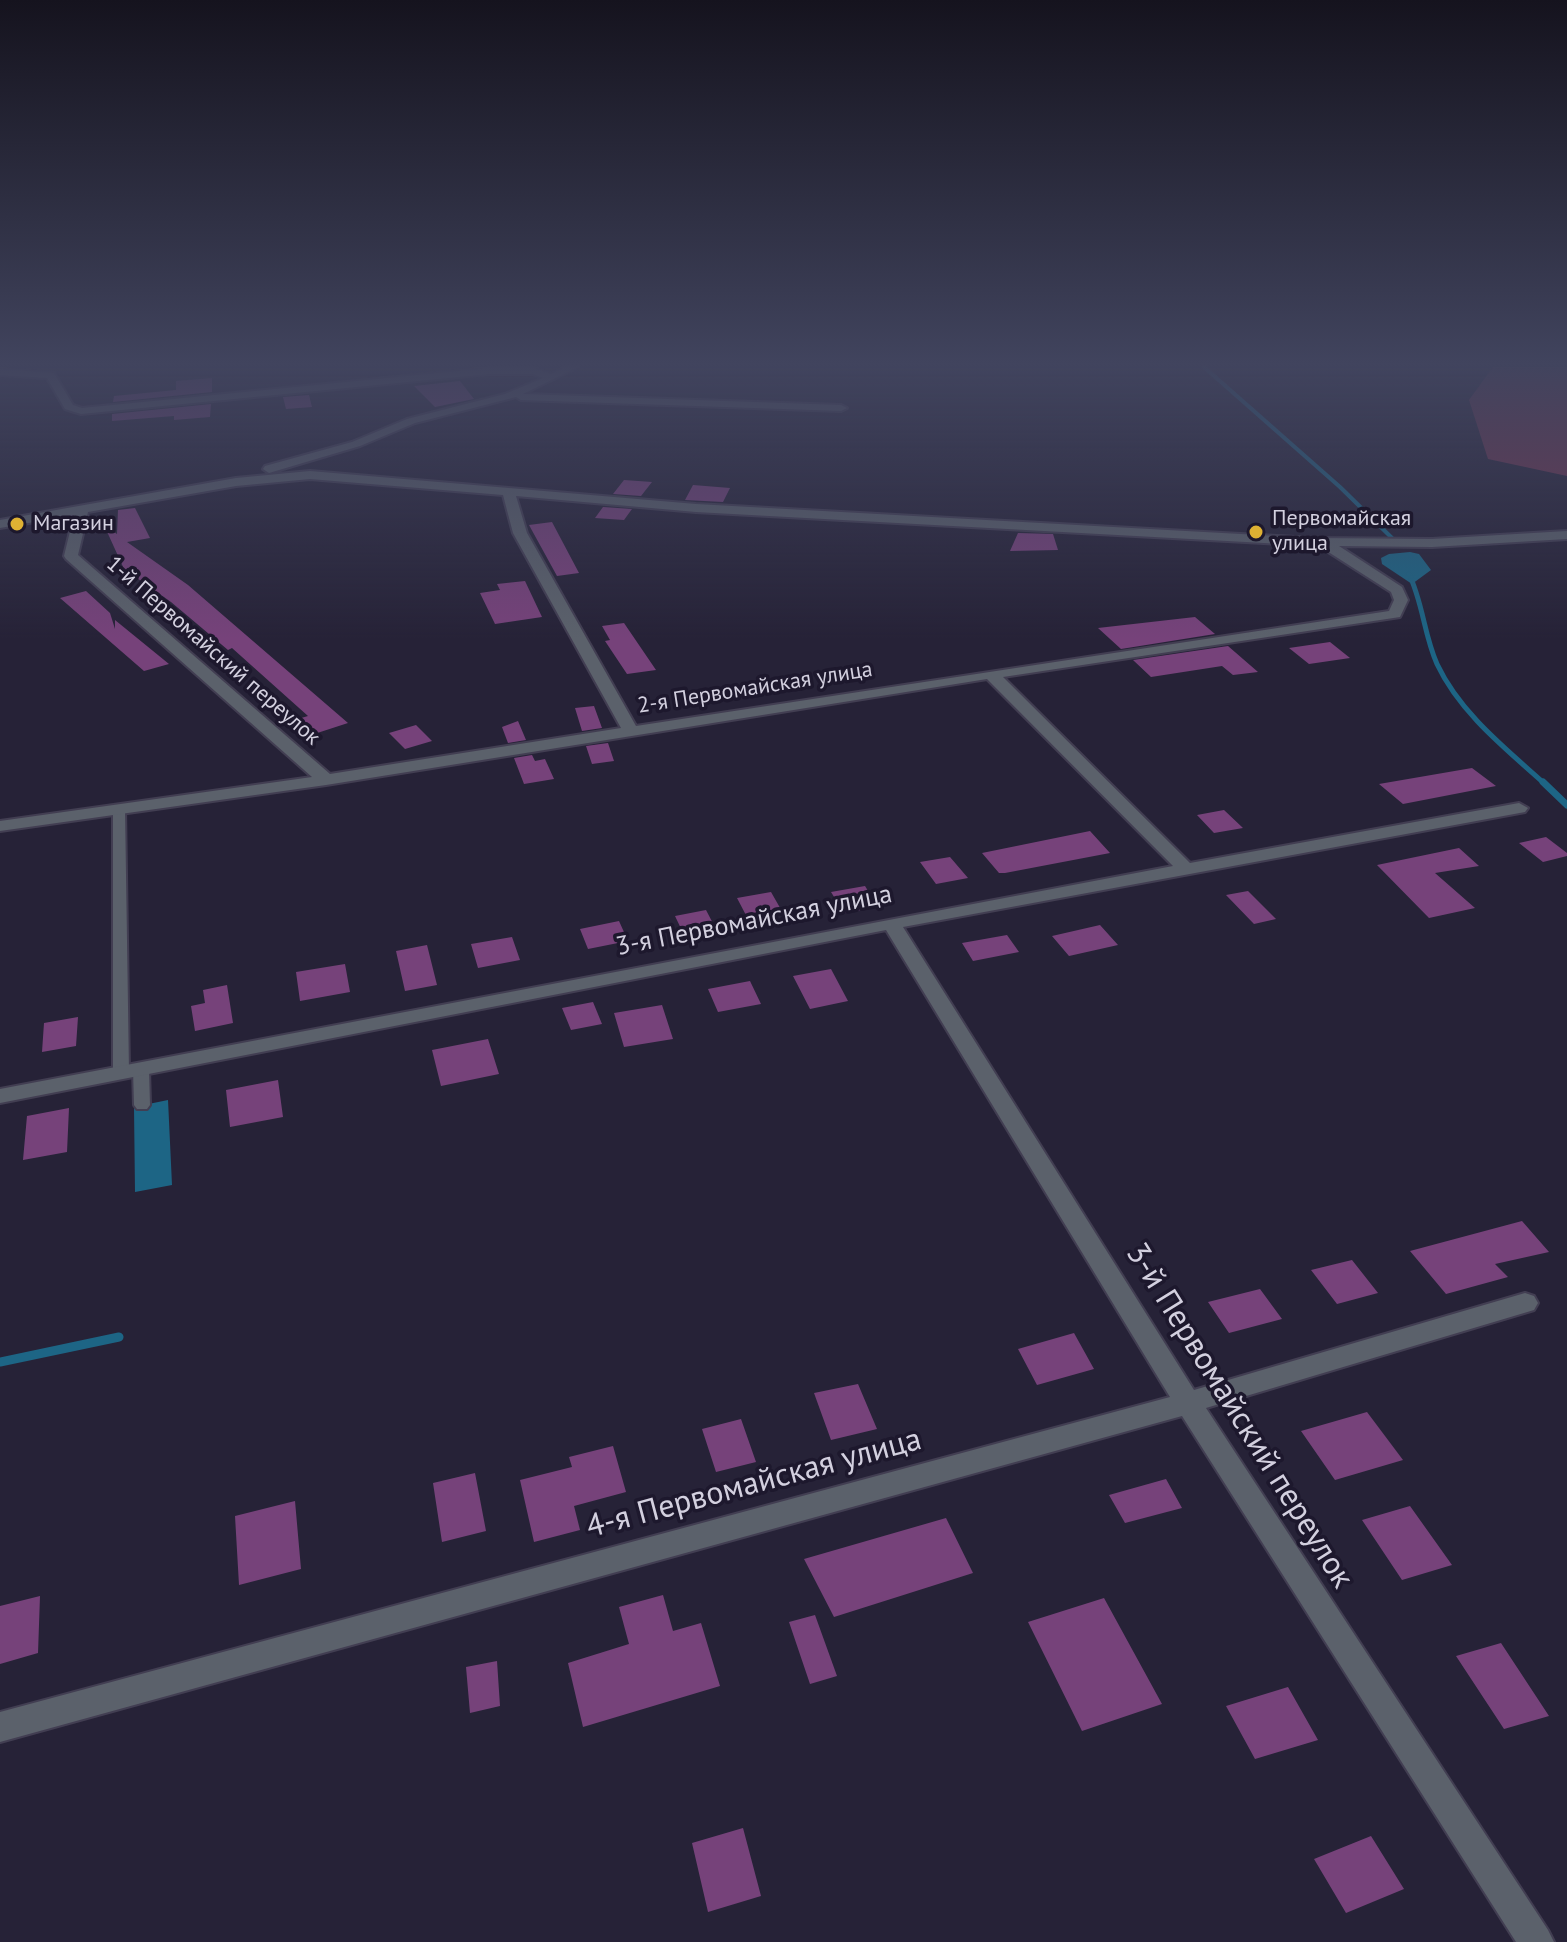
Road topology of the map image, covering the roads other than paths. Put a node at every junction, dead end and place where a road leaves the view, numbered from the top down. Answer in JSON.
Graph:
{"nodes":[{"id":1,"x":309,"y":458,"type":"edge"},
{"id":2,"x":236,"y":482,"type":"junction"},
{"id":3,"x":509,"y":493,"type":"junction"},
{"id":4,"x":82,"y":509,"type":"junction"},
{"id":5,"x":0,"y":524,"type":"edge"},
{"id":6,"x":1567,"y":535,"type":"edge"},
{"id":7,"x":1551,"y":537,"type":"junction"},
{"id":8,"x":1313,"y":542,"type":"junction"},
{"id":9,"x":1567,"y":542,"type":"edge"},
{"id":10,"x":991,"y":674,"type":"junction"},
{"id":11,"x":631,"y":732,"type":"junction"},
{"id":12,"x":326,"y":780,"type":"junction"},
{"id":13,"x":1519,"y":808,"type":"dead end"},
{"id":14,"x":119,"y":809,"type":"junction"},
{"id":15,"x":0,"y":826,"type":"edge"},
{"id":16,"x":1185,"y":868,"type":"junction"},
{"id":17,"x":891,"y":923,"type":"junction"},
{"id":18,"x":131,"y":1071,"type":"junction"},
{"id":19,"x":0,"y":1096,"type":"edge"},
{"id":20,"x":142,"y":1105,"type":"dead end"},
{"id":21,"x":1525,"y":1303,"type":"dead end"},
{"id":22,"x":1188,"y":1403,"type":"junction"},
{"id":23,"x":0,"y":1727,"type":"edge"},
{"id":24,"x":1536,"y":1942,"type":"edge"}],
"edges":[{"from":1,"to":2,"type":"street"},
{"from":2,"to":3,"type":"street"},
{"from":2,"to":4,"type":"street"},
{"from":3,"to":8,"type":"street"},
{"from":3,"to":11,"type":"street"},
{"from":4,"to":5,"type":"street"},
{"from":4,"to":12,"type":"street","name":"1-й Первомайский переулок"},
{"from":6,"to":7,"type":"street"},
{"from":7,"to":8,"type":"street"},
{"from":7,"to":9,"type":"street"},
{"from":8,"to":10,"type":"street","name":"2-я Первомайская улица"},
{"from":10,"to":11,"type":"street","name":"2-я Первомайская улица"},
{"from":10,"to":16,"type":"street"},
{"from":11,"to":12,"type":"street","name":"2-я Первомайская улица"},
{"from":12,"to":14,"type":"street","name":"2-я Первомайская улица"},
{"from":13,"to":16,"type":"street","name":"3-я Первомайская улица"},
{"from":14,"to":15,"type":"street","name":"2-я Первомайская улица"},
{"from":14,"to":18,"type":"lane"},
{"from":16,"to":17,"type":"street","name":"3-я Первомайская улица"},
{"from":17,"to":18,"type":"street","name":"3-я Первомайская улица"},
{"from":17,"to":22,"type":"street","name":"3-й Первомайский переулок"},
{"from":18,"to":19,"type":"street","name":"3-я Первомайская улица"},
{"from":18,"to":20,"type":"lane"},
{"from":21,"to":22,"type":"street","name":"4-я Первомайская улица"},
{"from":22,"to":23,"type":"street","name":"4-я Первомайская улица"},
{"from":22,"to":24,"type":"street","name":"3-й Первомайский переулок"}]}
